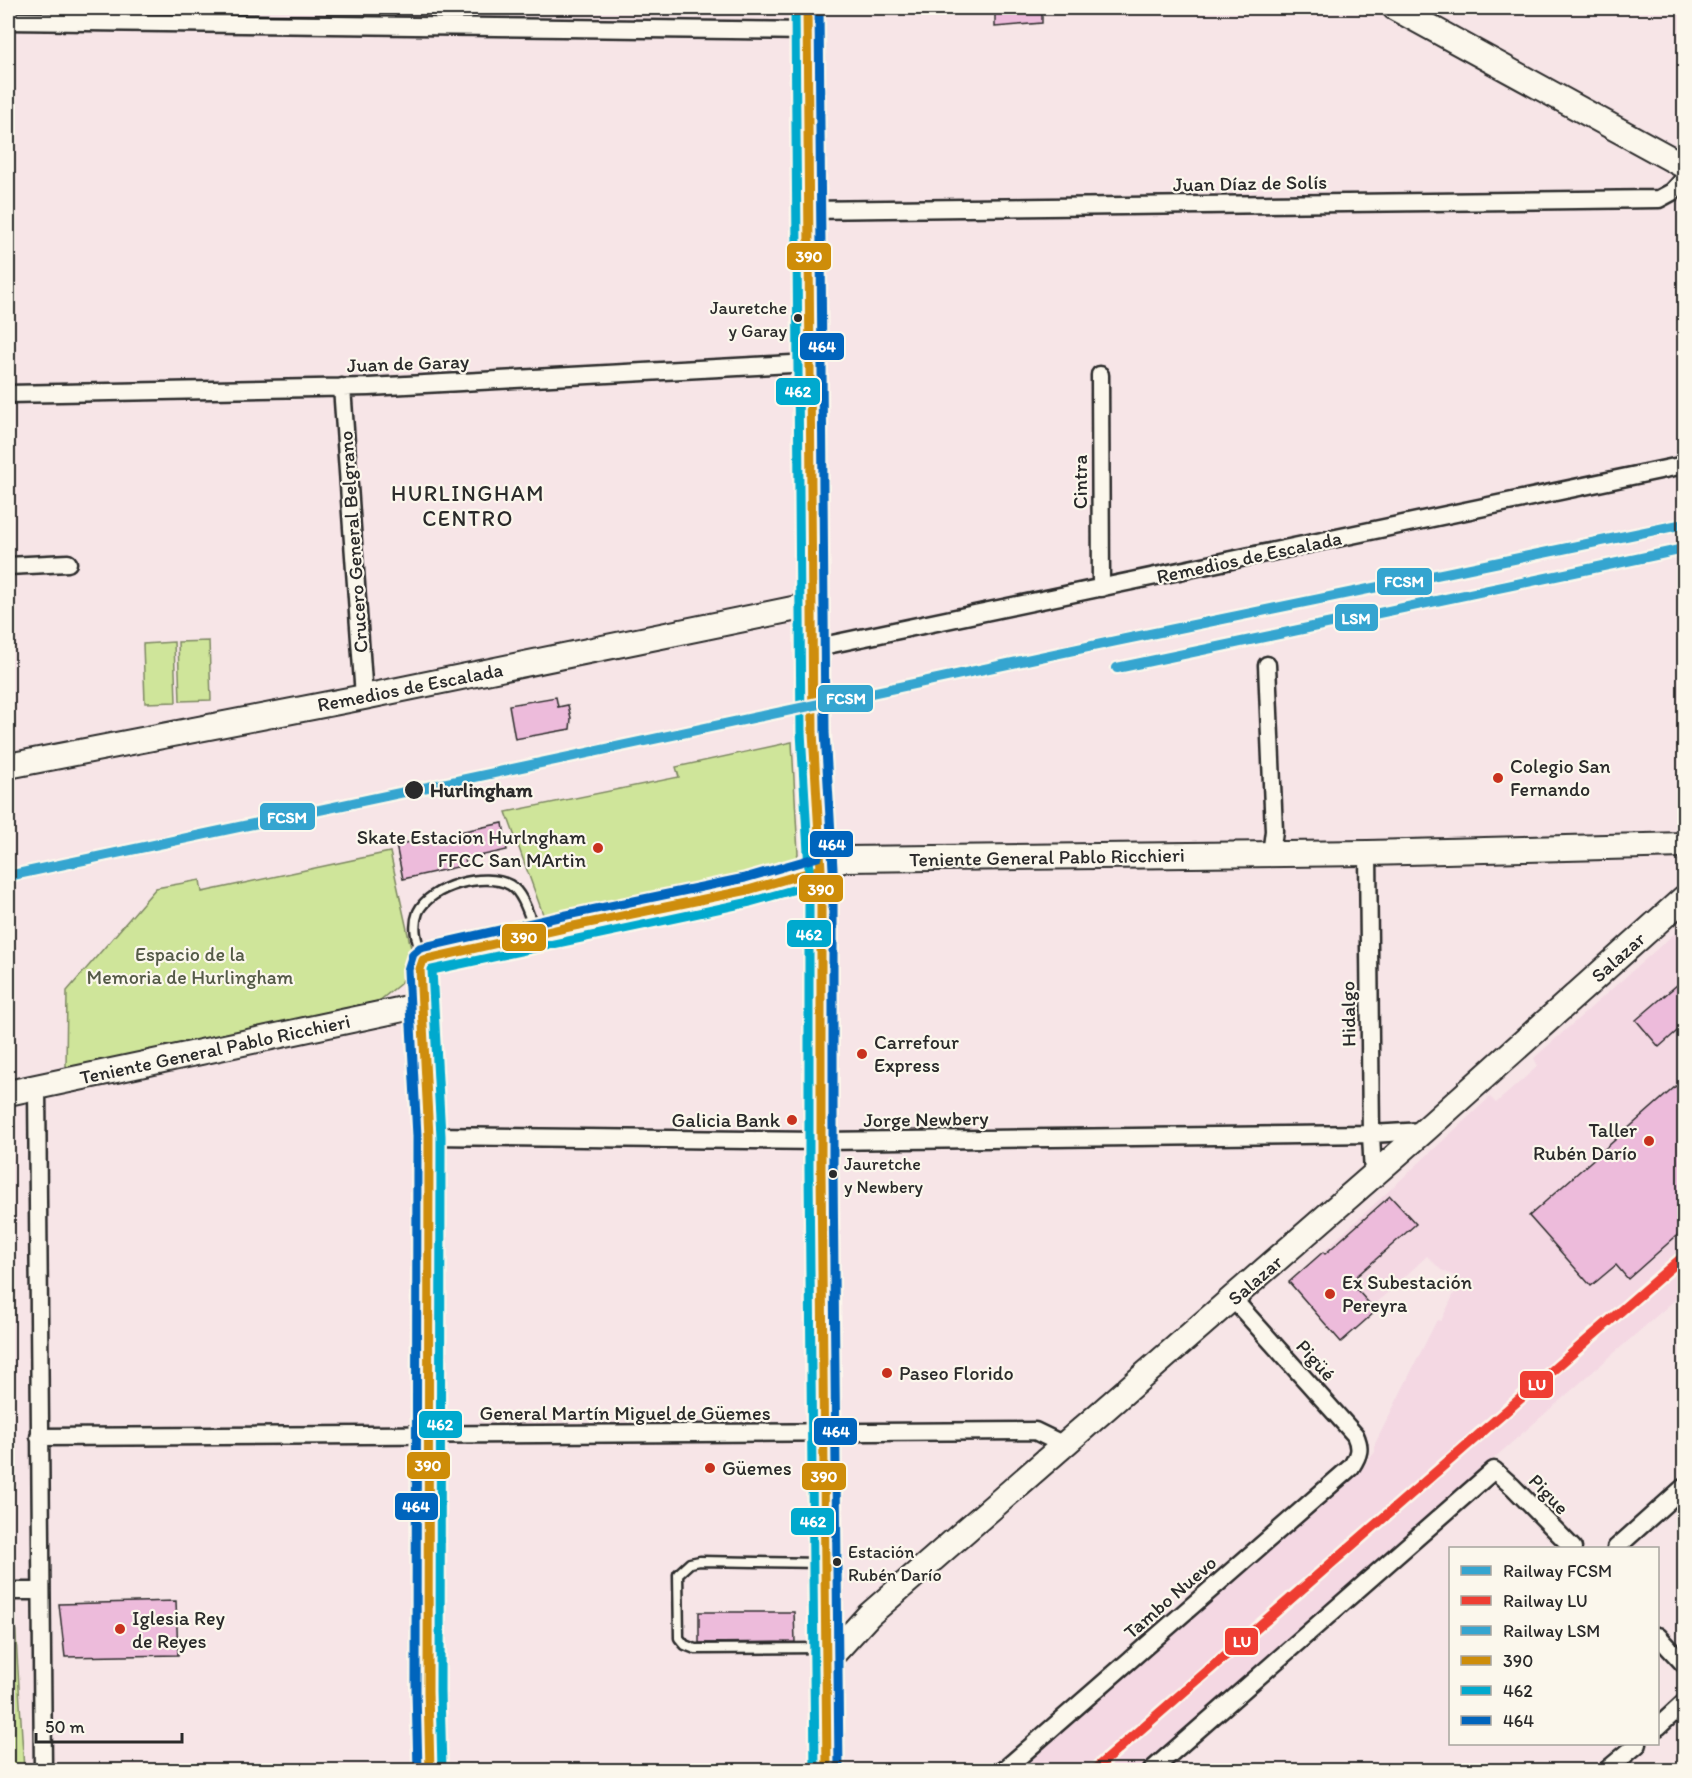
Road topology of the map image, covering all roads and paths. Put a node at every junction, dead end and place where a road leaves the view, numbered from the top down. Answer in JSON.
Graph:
{"nodes":[{"id":1,"x":1395,"y":8,"type":"edge"},
{"id":2,"x":807,"y":19,"type":"edge"},
{"id":3,"x":8,"y":21,"type":"edge"},
{"id":4,"x":1684,"y":166,"type":"edge"},
{"id":5,"x":1684,"y":179,"type":"edge"},
{"id":6,"x":808,"y":210,"type":"junction"},
{"id":7,"x":810,"y":363,"type":"junction"},
{"id":8,"x":1100,"y":375,"type":"dead end"},
{"id":9,"x":342,"y":387,"type":"junction"},
{"id":10,"x":8,"y":394,"type":"edge"},
{"id":11,"x":1684,"y":465,"type":"edge"},
{"id":12,"x":68,"y":563,"type":"dead end"},
{"id":13,"x":8,"y":566,"type":"edge"},
{"id":14,"x":1101,"y":588,"type":"junction"},
{"id":15,"x":812,"y":605,"type":"junction"},
{"id":16,"x":813,"y":648,"type":"junction"},
{"id":17,"x":1267,"y":665,"type":"dead end"},
{"id":18,"x":364,"y":697,"type":"junction"},
{"id":19,"x":8,"y":766,"type":"edge"},
{"id":20,"x":1684,"y":845,"type":"edge"},
{"id":21,"x":1368,"y":853,"type":"junction"},
{"id":22,"x":1270,"y":854,"type":"junction"},
{"id":23,"x":821,"y":869,"type":"junction"},
{"id":24,"x":1684,"y":898,"type":"edge"},
{"id":25,"x":536,"y":934,"type":"junction"},
{"id":26,"x":423,"y":960,"type":"junction"},
{"id":27,"x":422,"y":1005,"type":"junction"},
{"id":28,"x":37,"y":1087,"type":"junction"},
{"id":29,"x":8,"y":1094,"type":"edge"},
{"id":30,"x":1424,"y":1131,"type":"junction"},
{"id":31,"x":1371,"y":1134,"type":"junction"},
{"id":32,"x":429,"y":1136,"type":"junction"},
{"id":33,"x":821,"y":1141,"type":"junction"},
{"id":34,"x":1373,"y":1175,"type":"junction"},
{"id":35,"x":1233,"y":1299,"type":"junction"},
{"id":36,"x":824,"y":1433,"type":"junction"},
{"id":37,"x":429,"y":1435,"type":"junction"},
{"id":38,"x":39,"y":1437,"type":"junction"},
{"id":39,"x":1064,"y":1445,"type":"junction"},
{"id":40,"x":1360,"y":1453,"type":"joint"},
{"id":41,"x":1684,"y":1487,"type":"edge"},
{"id":42,"x":1572,"y":1547,"type":"edge"},
{"id":43,"x":1617,"y":1547,"type":"edge"},
{"id":44,"x":825,"y":1563,"type":"junction"},
{"id":45,"x":41,"y":1591,"type":"junction"},
{"id":46,"x":8,"y":1592,"type":"edge"},
{"id":47,"x":1659,"y":1637,"type":"edge"},
{"id":48,"x":826,"y":1655,"type":"junction"},
{"id":49,"x":1684,"y":1664,"type":"edge"},
{"id":50,"x":1684,"y":1703,"type":"edge"},
{"id":51,"x":1659,"y":1726,"type":"edge"},
{"id":52,"x":1636,"y":1745,"type":"edge"},
{"id":53,"x":43,"y":1770,"type":"edge"},
{"id":54,"x":430,"y":1770,"type":"edge"},
{"id":55,"x":827,"y":1770,"type":"edge"},
{"id":56,"x":1004,"y":1770,"type":"edge"},
{"id":57,"x":1152,"y":1770,"type":"edge"},
{"id":58,"x":1607,"y":1770,"type":"edge"}],
"edges":[{"from":1,"to":4,"type":"street"},
{"from":2,"to":3,"type":"street"},
{"from":2,"to":6,"type":"street"},
{"from":5,"to":6,"type":"street","name":"Juan Díaz de Solís"},
{"from":6,"to":7,"type":"street"},
{"from":7,"to":9,"type":"street","name":"Juan de Garay"},
{"from":7,"to":15,"type":"street"},
{"from":8,"to":14,"type":"street","name":"Cintra"},
{"from":9,"to":10,"type":"street","name":"Juan de Garay"},
{"from":9,"to":18,"type":"street","name":"Crucero General Belgrano"},
{"from":11,"to":14,"type":"street","name":"Remedios de Escalada"},
{"from":12,"to":13,"type":"street"},
{"from":14,"to":16,"type":"street","name":"Remedios de Escalada"},
{"from":15,"to":16,"type":"street"},
{"from":15,"to":18,"type":"street","name":"Remedios de Escalada"},
{"from":16,"to":23,"type":"street"},
{"from":17,"to":22,"type":"street"},
{"from":18,"to":19,"type":"street","name":"Remedios de Escalada"},
{"from":20,"to":21,"type":"street","name":"Teniente General Pablo Ricchieri"},
{"from":21,"to":22,"type":"street","name":"Teniente General Pablo Ricchieri"},
{"from":21,"to":31,"type":"street","name":"Hidalgo"},
{"from":22,"to":23,"type":"street","name":"Teniente General Pablo Ricchieri"},
{"from":23,"to":25,"type":"street","name":"Teniente General Pablo Ricchieri"},
{"from":23,"to":33,"type":"street"},
{"from":24,"to":30,"type":"street","name":"Salazar"},
{"from":25,"to":26,"type":"street","name":"Teniente General Pablo Ricchieri"},
{"from":25,"to":26,"type":"lane"},
{"from":26,"to":27,"type":"street"},
{"from":27,"to":28,"type":"street","name":"Teniente General Pablo Ricchieri"},
{"from":27,"to":32,"type":"street"},
{"from":28,"to":29,"type":"street","name":"Teniente General Pablo Ricchieri"},
{"from":28,"to":38,"type":"street"},
{"from":30,"to":31,"type":"street","name":"Jorge Newbery"},
{"from":30,"to":34,"type":"street","name":"Salazar"},
{"from":31,"to":33,"type":"street","name":"Jorge Newbery"},
{"from":31,"to":34,"type":"street","name":"Hidalgo"},
{"from":32,"to":33,"type":"street","name":"Jorge Newbery"},
{"from":32,"to":37,"type":"street"},
{"from":33,"to":36,"type":"street"},
{"from":34,"to":35,"type":"street","name":"Salazar"},
{"from":35,"to":39,"type":"street","name":"Salazar"},
{"from":35,"to":40,"type":"street","name":"Pigüé"},
{"from":36,"to":37,"type":"street","name":"General Martín Miguel de Güemes"},
{"from":36,"to":39,"type":"street","name":"General Martín Miguel de Güemes"},
{"from":36,"to":44,"type":"street"},
{"from":37,"to":38,"type":"street","name":"General Martín Miguel de Güemes"},
{"from":37,"to":54,"type":"street"},
{"from":38,"to":45,"type":"street"},
{"from":39,"to":48,"type":"street","name":"Salazar"},
{"from":40,"to":56,"type":"street","name":"Tambo Nuevo"},
{"from":41,"to":43,"type":"street"},
{"from":42,"to":57,"type":"street","name":"Pigue"},
{"from":44,"to":48,"type":"street"},
{"from":44,"to":48,"type":"lane"},
{"from":45,"to":46,"type":"street"},
{"from":45,"to":53,"type":"street"},
{"from":47,"to":49,"type":"street"},
{"from":48,"to":55,"type":"street"},
{"from":50,"to":51,"type":"street"},
{"from":52,"to":58,"type":"street"}]}
